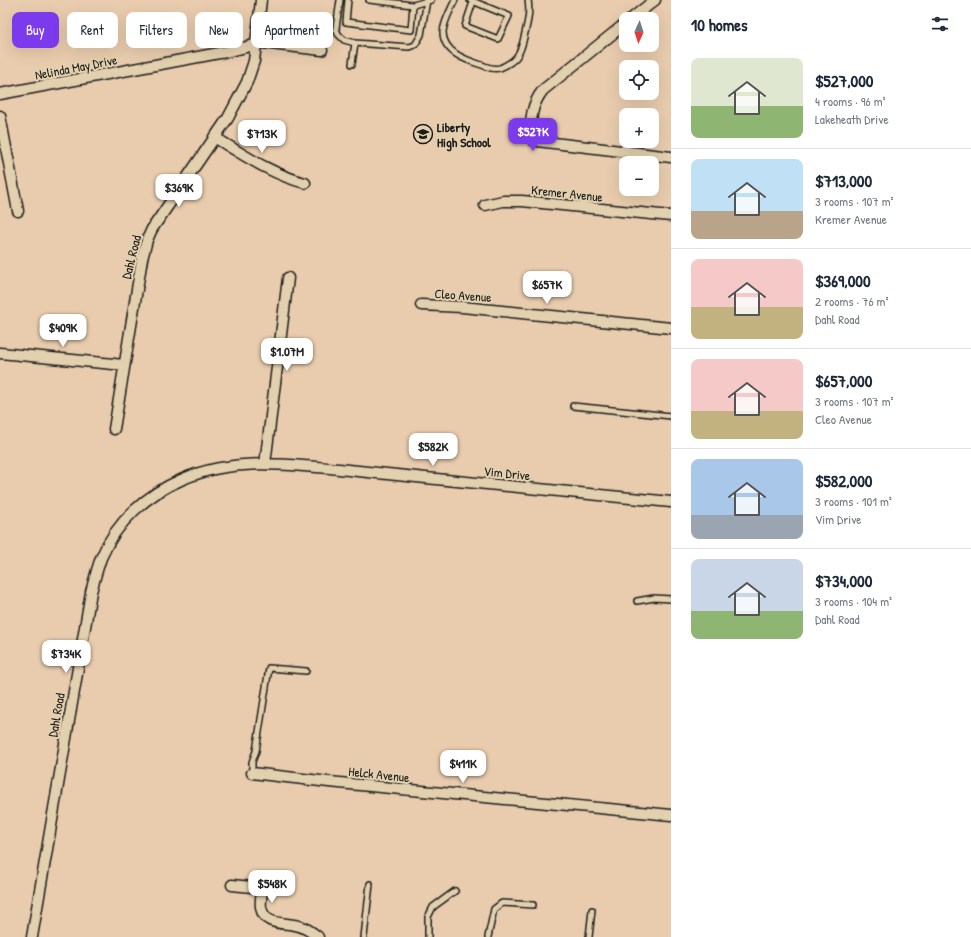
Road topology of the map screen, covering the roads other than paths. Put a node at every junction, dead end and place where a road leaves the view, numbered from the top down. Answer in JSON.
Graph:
{"nodes":[{"id":1,"x":261,"y":0,"type":"edge"},
{"id":2,"x":340,"y":0,"type":"edge"},
{"id":3,"x":348,"y":0,"type":"edge"},
{"id":4,"x":369,"y":0,"type":"edge"},
{"id":5,"x":428,"y":0,"type":"edge"},
{"id":6,"x":455,"y":0,"type":"edge"},
{"id":7,"x":528,"y":0,"type":"edge"},
{"id":8,"x":655,"y":0,"type":"edge"},
{"id":9,"x":471,"y":1,"type":"edge"},
{"id":10,"x":413,"y":5,"type":"junction"},
{"id":11,"x":259,"y":12,"type":"edge"},
{"id":12,"x":640,"y":12,"type":"edge"},
{"id":13,"x":619,"y":29,"type":"edge"},
{"id":14,"x":355,"y":43,"type":"junction"},
{"id":15,"x":251,"y":46,"type":"edge"},
{"id":16,"x":254,"y":48,"type":"edge"},
{"id":17,"x":304,"y":48,"type":"edge"},
{"id":18,"x":322,"y":50,"type":"dead end"},
{"id":19,"x":352,"y":64,"type":"dead end"},
{"id":20,"x":0,"y":94,"type":"edge"},
{"id":21,"x":0,"y":116,"type":"edge"},
{"id":22,"x":214,"y":137,"type":"junction"},
{"id":23,"x":671,"y":157,"type":"edge"},
{"id":24,"x":305,"y":183,"type":"dead end"},
{"id":25,"x":485,"y":205,"type":"dead end"},
{"id":26,"x":18,"y":211,"type":"dead end"},
{"id":27,"x":671,"y":216,"type":"edge"},
{"id":28,"x":288,"y":278,"type":"dead end"},
{"id":29,"x":421,"y":305,"type":"dead end"},
{"id":30,"x":671,"y":328,"type":"edge"},
{"id":31,"x":0,"y":353,"type":"edge"},
{"id":32,"x":124,"y":365,"type":"junction"},
{"id":33,"x":573,"y":406,"type":"dead end"},
{"id":34,"x":671,"y":416,"type":"edge"},
{"id":35,"x":114,"y":429,"type":"dead end"},
{"id":36,"x":265,"y":464,"type":"junction"},
{"id":37,"x":198,"y":474,"type":"joint"},
{"id":38,"x":671,"y":502,"type":"edge"},
{"id":39,"x":671,"y":599,"type":"edge"},
{"id":40,"x":637,"y":601,"type":"dead end"},
{"id":41,"x":306,"y":671,"type":"dead end"},
{"id":42,"x":252,"y":773,"type":"joint"},
{"id":43,"x":671,"y":815,"type":"edge"},
{"id":44,"x":232,"y":884,"type":"dead end"},
{"id":45,"x":370,"y":884,"type":"dead end"},
{"id":46,"x":455,"y":892,"type":"dead end"},
{"id":47,"x":533,"y":905,"type":"dead end"},
{"id":48,"x":592,"y":910,"type":"dead end"},
{"id":49,"x":32,"y":937,"type":"edge"},
{"id":50,"x":318,"y":937,"type":"edge"},
{"id":51,"x":364,"y":937,"type":"edge"},
{"id":52,"x":428,"y":937,"type":"edge"},
{"id":53,"x":488,"y":937,"type":"edge"},
{"id":54,"x":589,"y":937,"type":"edge"}],
"edges":[{"from":1,"to":11,"type":"street","name":"Dahl Road"},
{"from":2,"to":14,"type":"lane"},
{"from":3,"to":10,"type":"lane"},
{"from":4,"to":10,"type":"lane"},
{"from":5,"to":10,"type":"lane"},
{"from":5,"to":14,"type":"lane"},
{"from":6,"to":7,"type":"lane"},
{"from":8,"to":12,"type":"street"},
{"from":9,"to":9,"type":"lane"},
{"from":13,"to":23,"type":"street"},
{"from":14,"to":19,"type":"lane"},
{"from":15,"to":20,"type":"street","name":"Nelinda May Drive"},
{"from":16,"to":22,"type":"street","name":"Dahl Road"},
{"from":17,"to":18,"type":"street","name":"Nelinda May Drive"},
{"from":21,"to":26,"type":"street"},
{"from":22,"to":24,"type":"street"},
{"from":22,"to":32,"type":"street","name":"Dahl Road"},
{"from":25,"to":27,"type":"street","name":"Kremer Avenue"},
{"from":28,"to":36,"type":"street"},
{"from":29,"to":30,"type":"street","name":"Cleo Avenue"},
{"from":31,"to":32,"type":"street"},
{"from":32,"to":35,"type":"street","name":"Dahl Road"},
{"from":33,"to":34,"type":"lane"},
{"from":36,"to":37,"type":"street","name":"Vim Drive"},
{"from":36,"to":38,"type":"street","name":"Vim Drive"},
{"from":37,"to":49,"type":"street","name":"Dahl Road"},
{"from":39,"to":40,"type":"lane"},
{"from":41,"to":42,"type":"lane"},
{"from":42,"to":43,"type":"street","name":"Helck Avenue"},
{"from":44,"to":50,"type":"street"},
{"from":45,"to":51,"type":"lane"},
{"from":46,"to":52,"type":"lane"},
{"from":47,"to":53,"type":"lane"},
{"from":48,"to":54,"type":"lane"}]}
